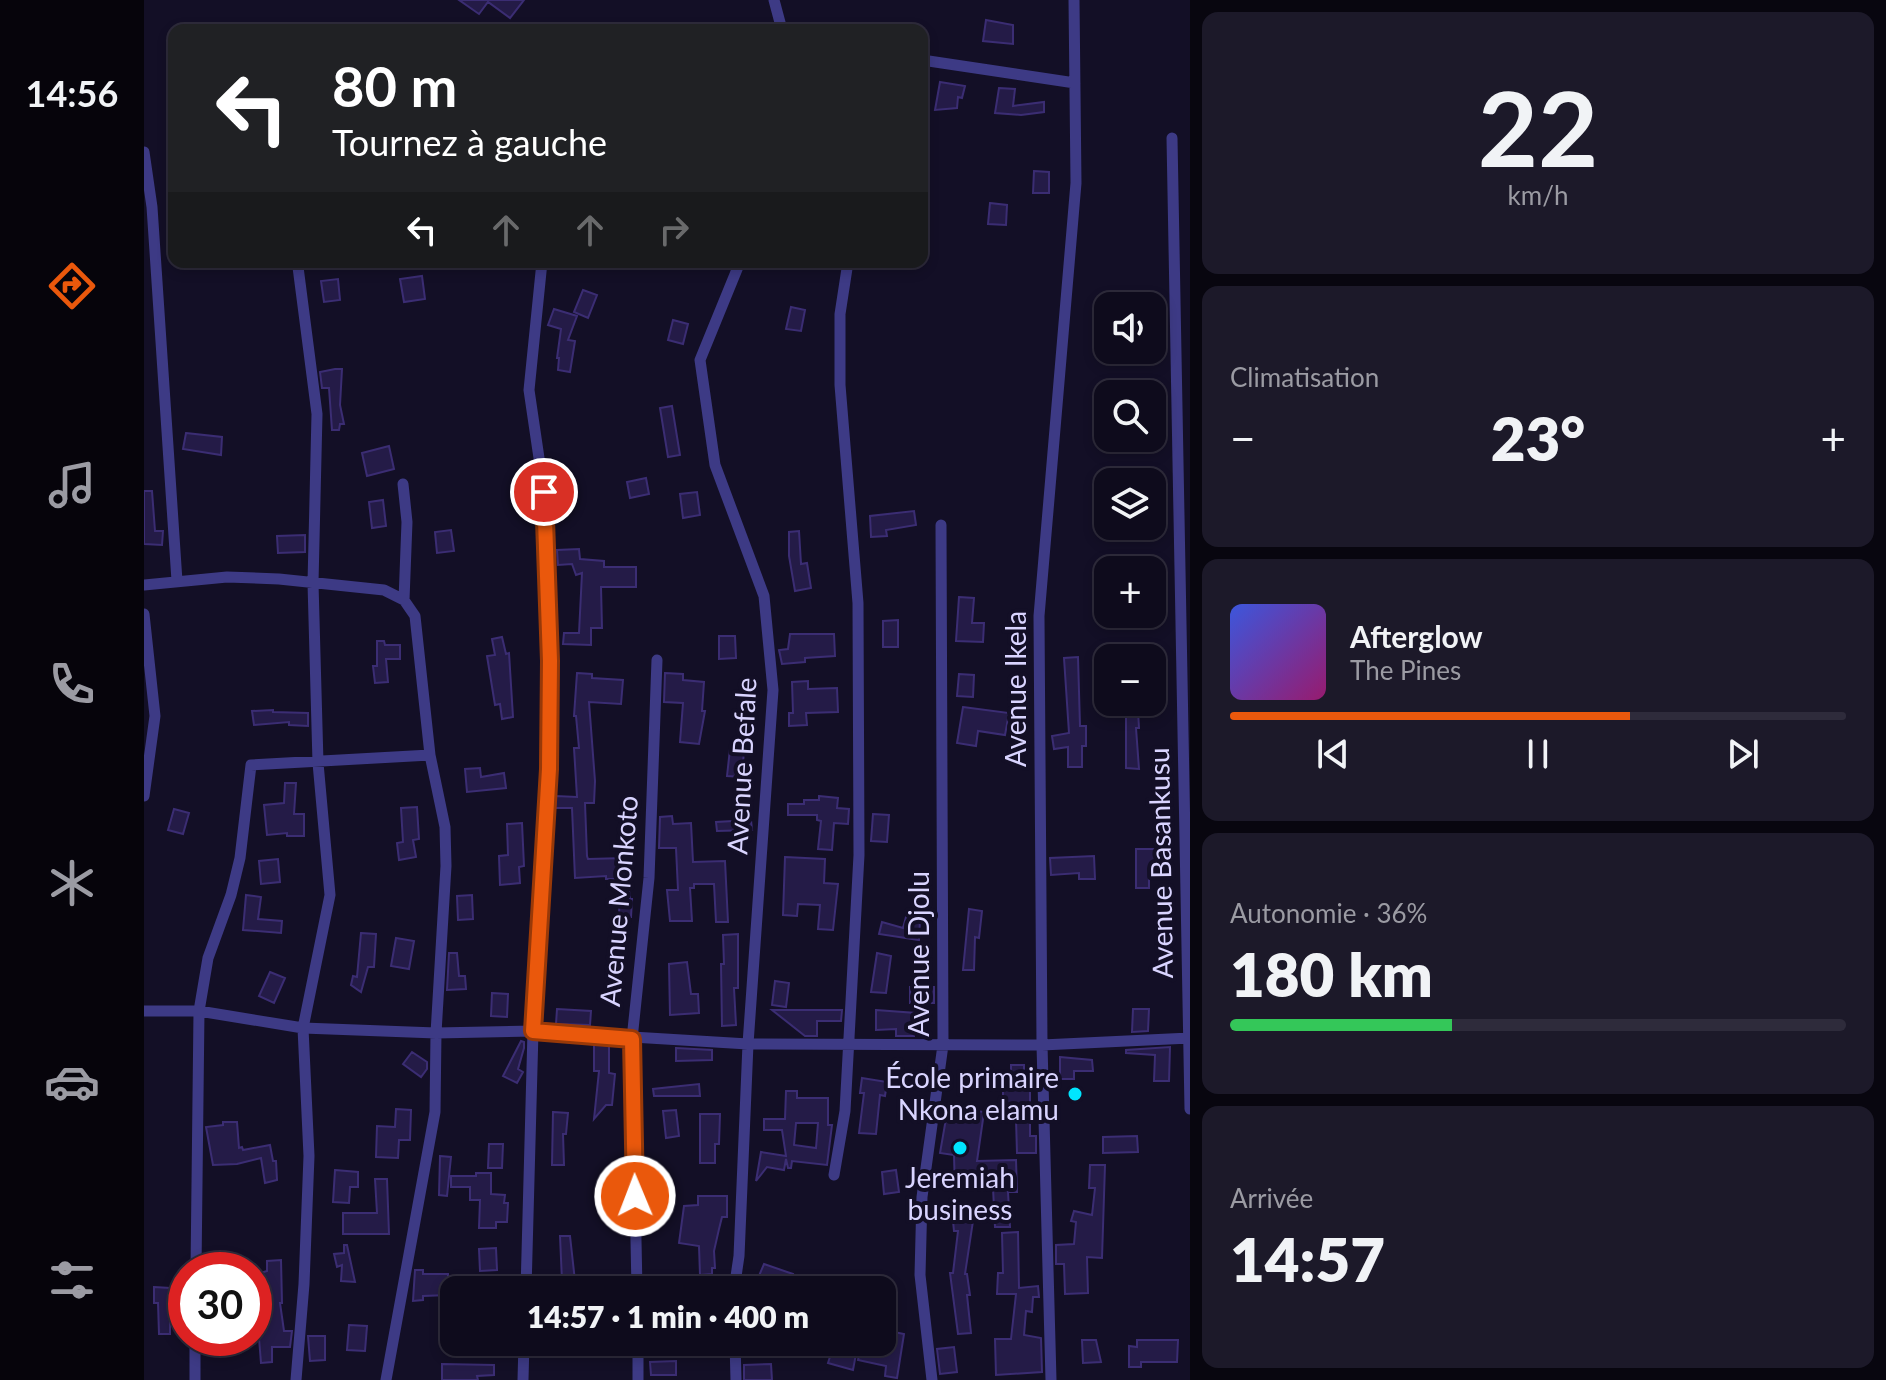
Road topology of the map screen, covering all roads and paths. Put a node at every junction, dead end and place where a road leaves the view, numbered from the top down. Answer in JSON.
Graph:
{"nodes":[{"id":1,"x":774,"y":0,"type":"edge"},
{"id":2,"x":1074,"y":0,"type":"edge"},
{"id":3,"x":780,"y":24,"type":"edge"},
{"id":4,"x":928,"y":61,"type":"edge"},
{"id":5,"x":1075,"y":83,"type":"junction"},
{"id":6,"x":1172,"y":138,"type":"dead end"},
{"id":7,"x":144,"y":152,"type":"edge"},
{"id":8,"x":148,"y":205,"type":"edge"},
{"id":9,"x":298,"y":268,"type":"edge"},
{"id":10,"x":541,"y":268,"type":"edge"},
{"id":11,"x":738,"y":268,"type":"edge"},
{"id":12,"x":847,"y":268,"type":"edge"},
{"id":13,"x":403,"y":484,"type":"dead end"},
{"id":14,"x":941,"y":525,"type":"dead end"},
{"id":15,"x":177,"y":581,"type":"junction"},
{"id":16,"x":313,"y":583,"type":"junction"},
{"id":17,"x":144,"y":585,"type":"edge"},
{"id":18,"x":404,"y":600,"type":"junction"},
{"id":19,"x":144,"y":614,"type":"edge"},
{"id":20,"x":657,"y":660,"type":"dead end"},
{"id":21,"x":430,"y":755,"type":"junction"},
{"id":22,"x":318,"y":763,"type":"junction"},
{"id":23,"x":146,"y":773,"type":"edge"},
{"id":24,"x":144,"y":796,"type":"edge"},
{"id":25,"x":144,"y":1011,"type":"edge"},
{"id":26,"x":199,"y":1011,"type":"junction"},
{"id":27,"x":303,"y":1028,"type":"junction"},
{"id":28,"x":533,"y":1031,"type":"junction"},
{"id":29,"x":436,"y":1033,"type":"junction"},
{"id":30,"x":1189,"y":1038,"type":"edge"},
{"id":31,"x":632,"y":1039,"type":"junction"},
{"id":32,"x":748,"y":1044,"type":"junction"},
{"id":33,"x":847,"y":1045,"type":"junction"},
{"id":34,"x":943,"y":1045,"type":"junction"},
{"id":35,"x":1042,"y":1045,"type":"junction"},
{"id":36,"x":1190,"y":1109,"type":"edge"},
{"id":37,"x":834,"y":1175,"type":"dead end"},
{"id":38,"x":196,"y":1252,"type":"edge"},
{"id":39,"x":526,"y":1276,"type":"edge"},
{"id":40,"x":637,"y":1276,"type":"edge"},
{"id":41,"x":736,"y":1276,"type":"edge"},
{"id":42,"x":195,"y":1356,"type":"edge"},
{"id":43,"x":524,"y":1356,"type":"edge"},
{"id":44,"x":638,"y":1356,"type":"edge"},
{"id":45,"x":735,"y":1356,"type":"edge"},
{"id":46,"x":195,"y":1380,"type":"edge"},
{"id":47,"x":296,"y":1380,"type":"edge"},
{"id":48,"x":386,"y":1380,"type":"edge"},
{"id":49,"x":523,"y":1380,"type":"edge"},
{"id":50,"x":638,"y":1380,"type":"edge"},
{"id":51,"x":736,"y":1380,"type":"edge"},
{"id":52,"x":932,"y":1380,"type":"edge"},
{"id":53,"x":1051,"y":1380,"type":"edge"}],
"edges":[{"from":1,"to":3,"type":"street"},
{"from":2,"to":5,"type":"street","name":"Avenue Ikela"},
{"from":4,"to":5,"type":"street"},
{"from":5,"to":35,"type":"street","name":"Avenue Ikela"},
{"from":6,"to":30,"type":"street","name":"Avenue Basankusu"},
{"from":7,"to":8,"type":"street"},
{"from":8,"to":15,"type":"street"},
{"from":9,"to":16,"type":"street"},
{"from":10,"to":28,"type":"street"},
{"from":11,"to":32,"type":"street","name":"Avenue Befale"},
{"from":12,"to":33,"type":"street"},
{"from":13,"to":18,"type":"street"},
{"from":14,"to":34,"type":"street","name":"Avenue Djolu"},
{"from":15,"to":16,"type":"street"},
{"from":15,"to":17,"type":"street"},
{"from":16,"to":18,"type":"street"},
{"from":16,"to":22,"type":"street"},
{"from":18,"to":21,"type":"street"},
{"from":19,"to":23,"type":"street"},
{"from":20,"to":31,"type":"street","name":"Avenue Monkoto"},
{"from":21,"to":22,"type":"street"},
{"from":21,"to":29,"type":"street"},
{"from":22,"to":26,"type":"street"},
{"from":22,"to":27,"type":"street"},
{"from":23,"to":24,"type":"street"},
{"from":25,"to":26,"type":"street"},
{"from":26,"to":27,"type":"street"},
{"from":26,"to":38,"type":"street"},
{"from":27,"to":29,"type":"street"},
{"from":27,"to":47,"type":"street"},
{"from":28,"to":29,"type":"street"},
{"from":28,"to":31,"type":"street"},
{"from":28,"to":39,"type":"street"},
{"from":29,"to":48,"type":"street"},
{"from":30,"to":35,"type":"street"},
{"from":30,"to":36,"type":"street","name":"Avenue Basankusu"},
{"from":31,"to":32,"type":"street"},
{"from":31,"to":40,"type":"street","name":"Avenue Monkoto"},
{"from":32,"to":33,"type":"street"},
{"from":32,"to":41,"type":"street","name":"Avenue Befale"},
{"from":33,"to":34,"type":"street"},
{"from":33,"to":37,"type":"street"},
{"from":34,"to":35,"type":"street"},
{"from":34,"to":52,"type":"street","name":"Avenue Djolu"},
{"from":35,"to":53,"type":"street","name":"Avenue Ikela"},
{"from":42,"to":46,"type":"street"},
{"from":43,"to":49,"type":"street"},
{"from":44,"to":50,"type":"street"},
{"from":45,"to":51,"type":"street"}]}
